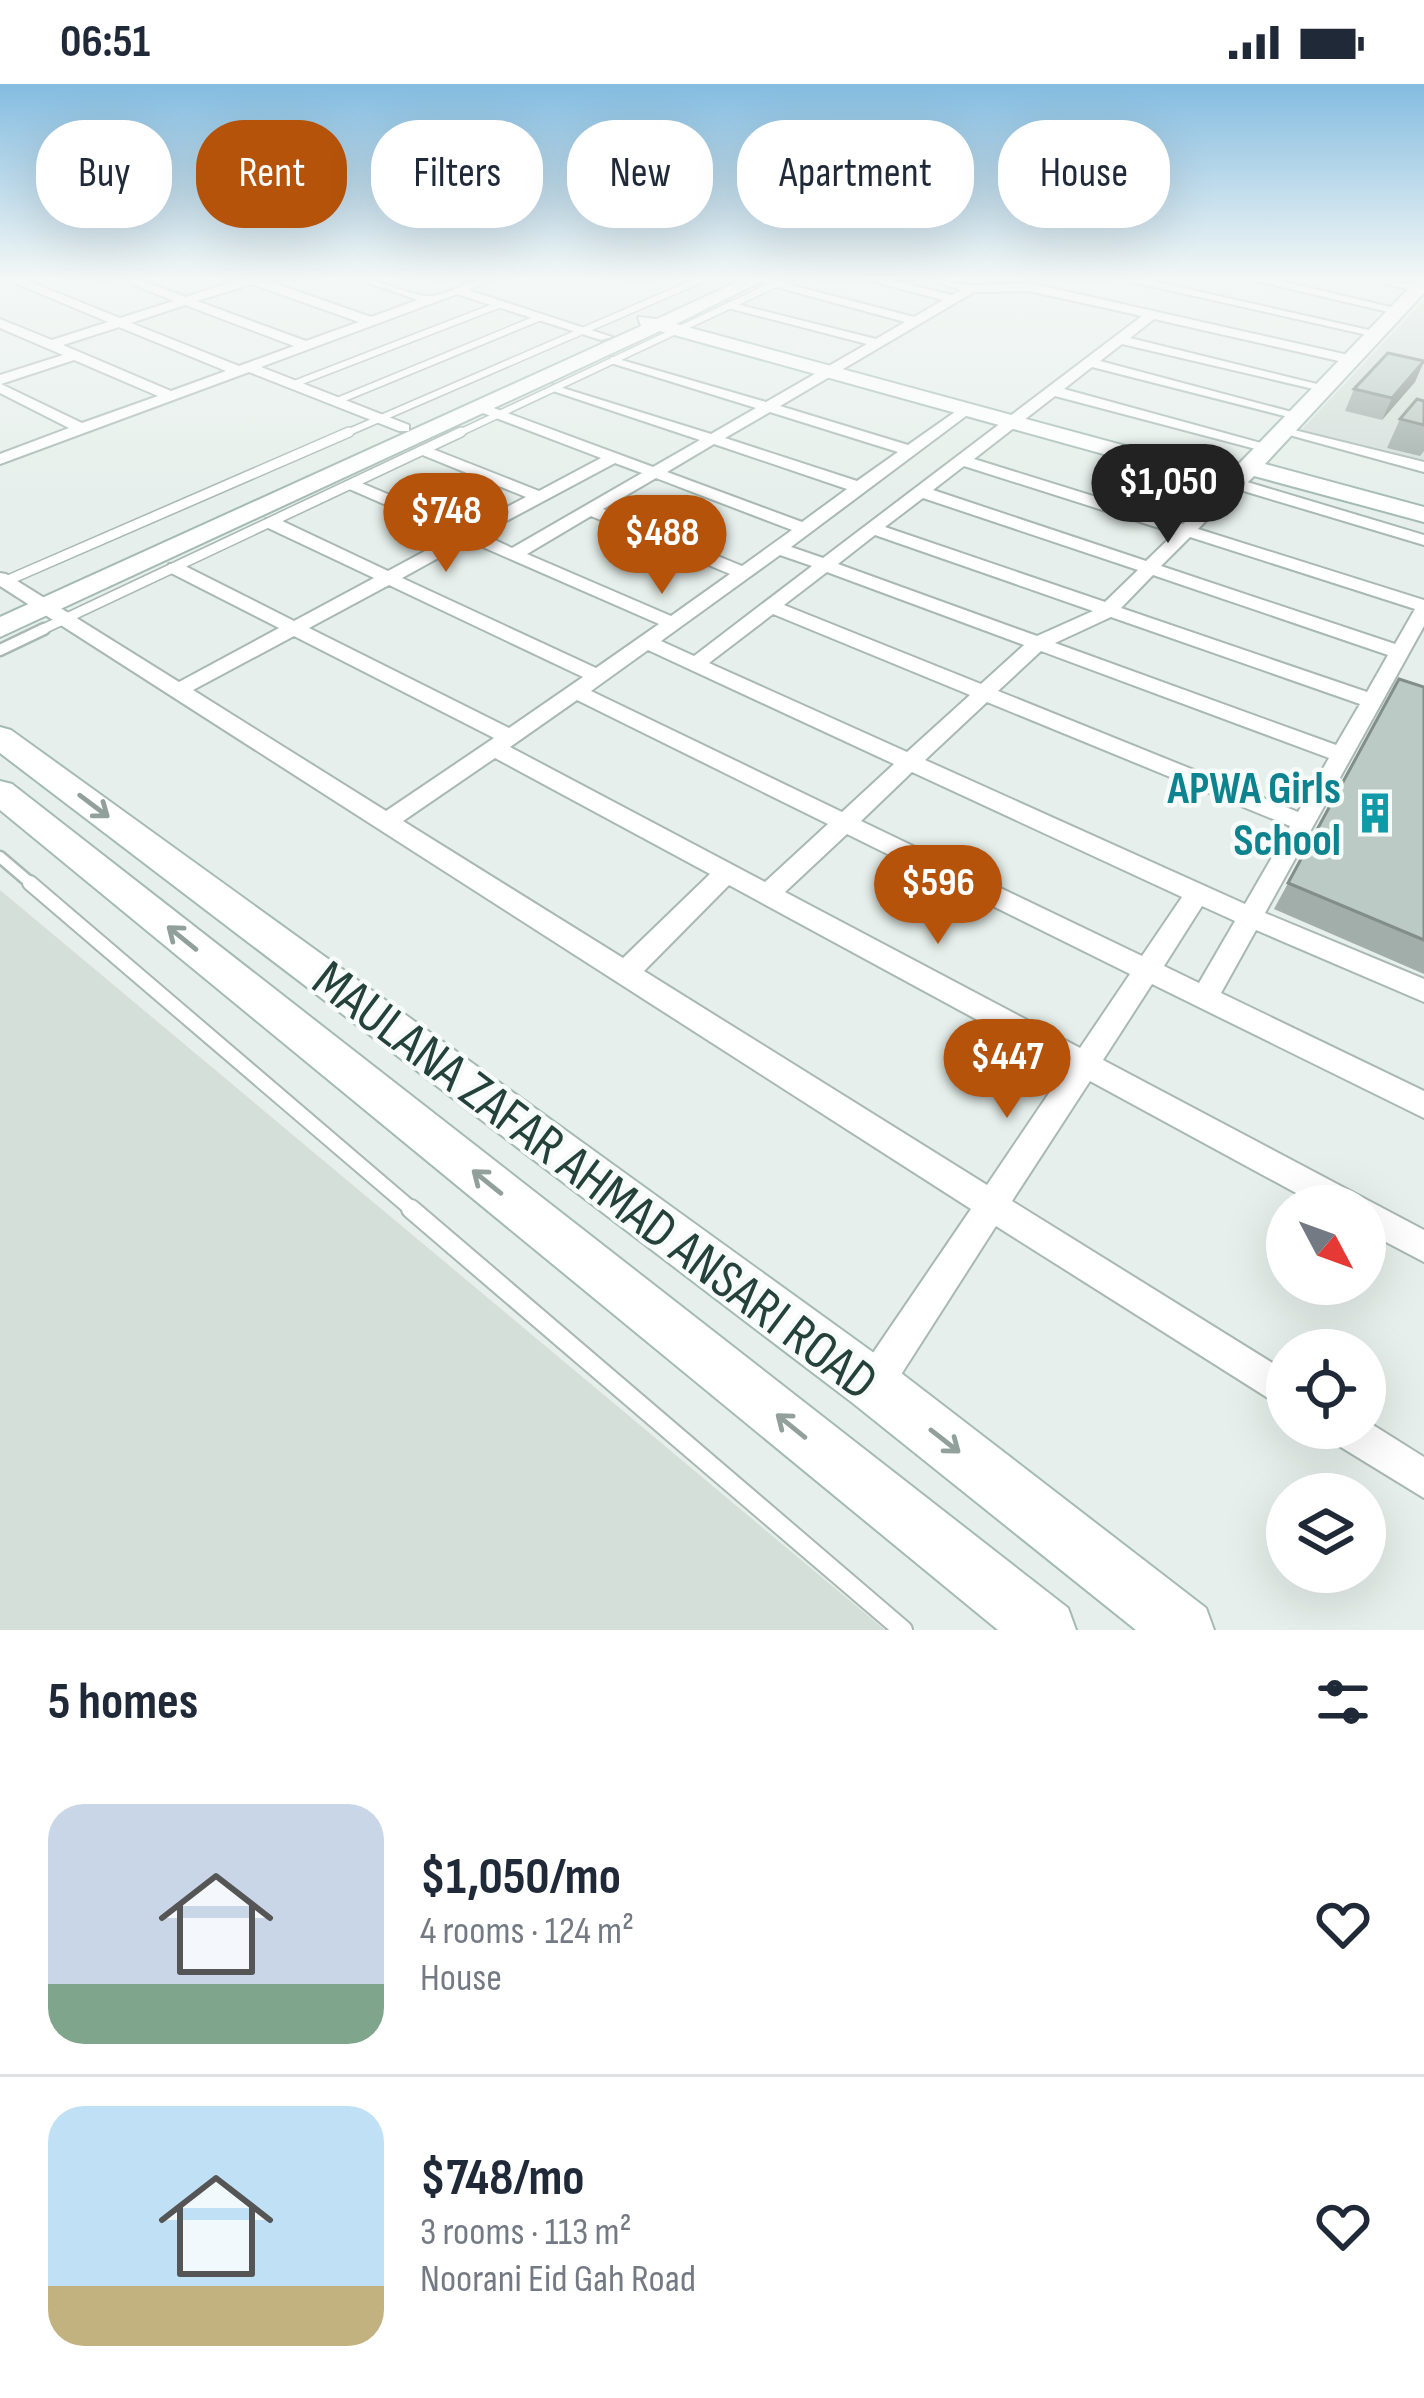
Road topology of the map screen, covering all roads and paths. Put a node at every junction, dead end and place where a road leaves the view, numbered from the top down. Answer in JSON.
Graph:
{"nodes":[{"id":1,"x":68,"y":352,"type":"edge"},
{"id":2,"x":199,"y":352,"type":"edge"},
{"id":3,"x":290,"y":352,"type":"edge"},
{"id":4,"x":378,"y":352,"type":"edge"},
{"id":5,"x":456,"y":352,"type":"edge"},
{"id":6,"x":578,"y":352,"type":"edge"},
{"id":7,"x":593,"y":352,"type":"edge"},
{"id":8,"x":608,"y":352,"type":"edge"},
{"id":9,"x":626,"y":352,"type":"edge"},
{"id":10,"x":758,"y":352,"type":"edge"},
{"id":11,"x":863,"y":352,"type":"edge"},
{"id":12,"x":1105,"y":352,"type":"edge"},
{"id":13,"x":1173,"y":352,"type":"edge"},
{"id":14,"x":1317,"y":352,"type":"edge"},
{"id":15,"x":1359,"y":352,"type":"edge"},
{"id":16,"x":75,"y":355,"type":"junction"},
{"id":17,"x":1352,"y":360,"type":"junction"},
{"id":18,"x":1090,"y":363,"type":"junction"},
{"id":19,"x":244,"y":369,"type":"junction"},
{"id":20,"x":829,"y":372,"type":"junction"},
{"id":21,"x":0,"y":384,"type":"edge"},
{"id":22,"x":294,"y":385,"type":"junction"},
{"id":23,"x":558,"y":388,"type":"junction"},
{"id":24,"x":1326,"y":388,"type":"junction"},
{"id":25,"x":1054,"y":391,"type":"junction"},
{"id":26,"x":171,"y":396,"type":"junction"},
{"id":27,"x":337,"y":401,"type":"junction"},
{"id":28,"x":768,"y":407,"type":"junction"},
{"id":29,"x":968,"y":410,"type":"junction"},
{"id":30,"x":490,"y":412,"type":"junction"},
{"id":31,"x":393,"y":423,"type":"junction"},
{"id":32,"x":1294,"y":423,"type":"junction"},
{"id":33,"x":1012,"y":424,"type":"junction"},
{"id":34,"x":82,"y":429,"type":"junction"},
{"id":35,"x":713,"y":439,"type":"junction"},
{"id":36,"x":1270,"y":448,"type":"junction"},
{"id":37,"x":909,"y":450,"type":"junction"},
{"id":38,"x":425,"y":452,"type":"junction"},
{"id":39,"x":612,"y":458,"type":"junction"},
{"id":40,"x":0,"y":459,"type":"edge"},
{"id":41,"x":962,"y":460,"type":"junction"},
{"id":42,"x":1424,"y":467,"type":"edge"},
{"id":43,"x":653,"y":474,"type":"junction"},
{"id":44,"x":1243,"y":476,"type":"junction"},
{"id":45,"x":353,"y":485,"type":"junction"},
{"id":46,"x":855,"y":486,"type":"junction"},
{"id":47,"x":919,"y":491,"type":"junction"},
{"id":48,"x":540,"y":496,"type":"junction"},
{"id":49,"x":591,"y":510,"type":"junction"},
{"id":50,"x":1424,"y":515,"type":"edge"},
{"id":51,"x":272,"y":523,"type":"junction"},
{"id":52,"x":805,"y":529,"type":"junction"},
{"id":53,"x":877,"y":530,"type":"junction"},
{"id":54,"x":1187,"y":531,"type":"junction"},
{"id":55,"x":469,"y":535,"type":"junction"},
{"id":56,"x":1424,"y":540,"type":"edge"},
{"id":57,"x":778,"y":548,"type":"junction"},
{"id":58,"x":514,"y":554,"type":"junction"},
{"id":59,"x":828,"y":567,"type":"junction"},
{"id":60,"x":175,"y":568,"type":"junction"},
{"id":61,"x":1150,"y":568,"type":"junction"},
{"id":62,"x":743,"y":573,"type":"junction"},
{"id":63,"x":388,"y":578,"type":"junction"},
{"id":64,"x":3,"y":579,"type":"edge"},
{"id":65,"x":773,"y":607,"type":"junction"},
{"id":66,"x":46,"y":608,"type":"junction"},
{"id":67,"x":1424,"y":608,"type":"edge"},
{"id":68,"x":0,"y":611,"type":"edge"},
{"id":69,"x":1106,"y":612,"type":"junction"},
{"id":70,"x":672,"y":623,"type":"junction"},
{"id":71,"x":0,"y":628,"type":"edge"},
{"id":72,"x":294,"y":628,"type":"junction"},
{"id":73,"x":647,"y":642,"type":"junction"},
{"id":74,"x":1411,"y":642,"type":"edge"},
{"id":75,"x":1038,"y":643,"type":"junction"},
{"id":76,"x":0,"y":650,"type":"edge"},
{"id":77,"x":694,"y":664,"type":"junction"},
{"id":78,"x":587,"y":684,"type":"junction"},
{"id":79,"x":175,"y":692,"type":"junction"},
{"id":80,"x":984,"y":693,"type":"junction"},
{"id":81,"x":1386,"y":693,"type":"junction"},
{"id":82,"x":0,"y":737,"type":"edge"},
{"id":83,"x":501,"y":742,"type":"junction"},
{"id":84,"x":1342,"y":755,"type":"junction"},
{"id":85,"x":909,"y":764,"type":"junction"},
{"id":86,"x":0,"y":792,"type":"edge"},
{"id":87,"x":845,"y":822,"type":"junction"},
{"id":88,"x":383,"y":824,"type":"junction"},
{"id":89,"x":1304,"y":824,"type":"junction"},
{"id":90,"x":0,"y":857,"type":"edge"},
{"id":91,"x":728,"y":871,"type":"junction"},
{"id":92,"x":769,"y":893,"type":"junction"},
{"id":93,"x":1197,"y":894,"type":"junction"},
{"id":94,"x":1252,"y":917,"type":"junction"},
{"id":95,"x":1147,"y":969,"type":"junction"},
{"id":96,"x":624,"y":974,"type":"junction"},
{"id":97,"x":1424,"y":991,"type":"edge"},
{"id":98,"x":1205,"y":997,"type":"junction"},
{"id":99,"x":1086,"y":1061,"type":"junction"},
{"id":100,"x":1424,"y":1105,"type":"edge"},
{"id":101,"x":1312,"y":1185,"type":"edge"},
{"id":102,"x":990,"y":1205,"type":"junction"},
{"id":103,"x":1386,"y":1226,"type":"edge"},
{"id":104,"x":1424,"y":1247,"type":"edge"},
{"id":105,"x":1266,"y":1379,"type":"edge"},
{"id":106,"x":873,"y":1384,"type":"junction"},
{"id":107,"x":1378,"y":1449,"type":"edge"},
{"id":108,"x":1424,"y":1478,"type":"edge"},
{"id":109,"x":903,"y":1630,"type":"edge"},
{"id":110,"x":1046,"y":1630,"type":"edge"},
{"id":111,"x":1184,"y":1630,"type":"edge"}],
"edges":[{"from":1,"to":16,"type":"street"},
{"from":2,"to":19,"type":"street"},
{"from":3,"to":19,"type":"street"},
{"from":4,"to":22,"type":"lane"},
{"from":5,"to":27,"type":"lane"},
{"from":6,"to":31,"type":"main road"},
{"from":7,"to":23,"type":"lane"},
{"from":8,"to":30,"type":"main road"},
{"from":9,"to":28,"type":"street"},
{"from":10,"to":20,"type":"main road"},
{"from":11,"to":20,"type":"street"},
{"from":12,"to":18,"type":"street"},
{"from":13,"to":24,"type":"street"},
{"from":14,"to":17,"type":"street"},
{"from":15,"to":17,"type":"main road"},
{"from":16,"to":21,"type":"street"},
{"from":16,"to":26,"type":"street"},
{"from":17,"to":24,"type":"main road"},
{"from":18,"to":25,"type":"street"},
{"from":18,"to":32,"type":"street"},
{"from":19,"to":22,"type":"street"},
{"from":19,"to":26,"type":"street"},
{"from":20,"to":28,"type":"street"},
{"from":20,"to":29,"type":"main road"},
{"from":21,"to":34,"type":"street"},
{"from":22,"to":27,"type":"street"},
{"from":23,"to":30,"type":"lane"},
{"from":23,"to":35,"type":"street"},
{"from":24,"to":32,"type":"main road"},
{"from":25,"to":33,"type":"street"},
{"from":25,"to":36,"type":"street"},
{"from":26,"to":34,"type":"street"},
{"from":27,"to":31,"type":"street"},
{"from":28,"to":35,"type":"street"},
{"from":28,"to":37,"type":"street"},
{"from":29,"to":33,"type":"main road"},
{"from":29,"to":37,"type":"street"},
{"from":30,"to":38,"type":"lane"},
{"from":30,"to":39,"type":"street"},
{"from":30,"to":66,"type":"main road"},
{"from":31,"to":64,"type":"lane"},
{"from":31,"to":66,"type":"main road"},
{"from":32,"to":36,"type":"main road"},
{"from":32,"to":42,"type":"street"},
{"from":33,"to":41,"type":"street"},
{"from":33,"to":44,"type":"main road"},
{"from":34,"to":40,"type":"street"},
{"from":35,"to":43,"type":"street"},
{"from":35,"to":46,"type":"street"},
{"from":36,"to":44,"type":"main road"},
{"from":37,"to":46,"type":"street"},
{"from":38,"to":45,"type":"lane"},
{"from":38,"to":48,"type":"street"},
{"from":39,"to":43,"type":"street"},
{"from":39,"to":48,"type":"street"},
{"from":41,"to":47,"type":"street"},
{"from":41,"to":54,"type":"street"},
{"from":43,"to":49,"type":"street"},
{"from":43,"to":52,"type":"street"},
{"from":44,"to":50,"type":"main road"},
{"from":44,"to":54,"type":"street"},
{"from":44,"to":56,"type":"street"},
{"from":45,"to":51,"type":"lane"},
{"from":45,"to":55,"type":"street"},
{"from":46,"to":52,"type":"street"},
{"from":47,"to":53,"type":"street"},
{"from":47,"to":61,"type":"street"},
{"from":48,"to":55,"type":"street"},
{"from":49,"to":58,"type":"street"},
{"from":49,"to":62,"type":"street"},
{"from":51,"to":60,"type":"lane"},
{"from":51,"to":63,"type":"street"},
{"from":52,"to":57,"type":"street"},
{"from":53,"to":59,"type":"street"},
{"from":53,"to":69,"type":"street"},
{"from":54,"to":61,"type":"street"},
{"from":54,"to":67,"type":"street"},
{"from":55,"to":58,"type":"street"},
{"from":55,"to":63,"type":"street"},
{"from":57,"to":59,"type":"street"},
{"from":57,"to":62,"type":"street"},
{"from":58,"to":70,"type":"street"},
{"from":59,"to":65,"type":"street"},
{"from":59,"to":75,"type":"street"},
{"from":60,"to":66,"type":"lane"},
{"from":60,"to":72,"type":"street"},
{"from":61,"to":69,"type":"street"},
{"from":61,"to":74,"type":"street"},
{"from":62,"to":70,"type":"street"},
{"from":63,"to":72,"type":"street"},
{"from":63,"to":78,"type":"street"},
{"from":64,"to":66,"type":"street"},
{"from":65,"to":77,"type":"street"},
{"from":65,"to":80,"type":"street"},
{"from":66,"to":68,"type":"main road"},
{"from":66,"to":71,"type":"main road"},
{"from":66,"to":76,"type":"lane"},
{"from":66,"to":79,"type":"street"},
{"from":67,"to":74,"type":"street"},
{"from":69,"to":75,"type":"street"},
{"from":69,"to":81,"type":"street"},
{"from":70,"to":73,"type":"street"},
{"from":72,"to":79,"type":"street"},
{"from":72,"to":83,"type":"street"},
{"from":73,"to":77,"type":"street"},
{"from":73,"to":78,"type":"street"},
{"from":74,"to":81,"type":"street"},
{"from":75,"to":80,"type":"street"},
{"from":75,"to":84,"type":"street"},
{"from":77,"to":85,"type":"street"},
{"from":78,"to":83,"type":"street"},
{"from":78,"to":87,"type":"street"},
{"from":79,"to":88,"type":"street"},
{"from":80,"to":85,"type":"street"},
{"from":80,"to":89,"type":"street"},
{"from":81,"to":84,"type":"street"},
{"from":82,"to":106,"type":"main road","name":"MAULANA ZAFAR AHMAD ANSARI ROAD","one_way":true},
{"from":83,"to":88,"type":"street"},
{"from":83,"to":91,"type":"street"},
{"from":84,"to":89,"type":"street"},
{"from":85,"to":87,"type":"street"},
{"from":85,"to":93,"type":"street"},
{"from":110,"to":86,"type":"main road","name":"MAULANA ZAFAR AHMAD ANSARI ROAD","one_way":true},
{"from":87,"to":92,"type":"street"},
{"from":87,"to":95,"type":"street"},
{"from":88,"to":96,"type":"street"},
{"from":89,"to":94,"type":"street"},
{"from":90,"to":109,"type":"lane"},
{"from":91,"to":92,"type":"street"},
{"from":91,"to":96,"type":"street"},
{"from":92,"to":99,"type":"street"},
{"from":93,"to":94,"type":"street"},
{"from":93,"to":95,"type":"street"},
{"from":94,"to":97,"type":"street"},
{"from":94,"to":98,"type":"street"},
{"from":95,"to":98,"type":"street"},
{"from":95,"to":99,"type":"street"},
{"from":96,"to":102,"type":"street"},
{"from":98,"to":100,"type":"street"},
{"from":99,"to":101,"type":"street"},
{"from":99,"to":102,"type":"street"},
{"from":102,"to":105,"type":"street"},
{"from":102,"to":106,"type":"street"},
{"from":103,"to":104,"type":"street"},
{"from":106,"to":111,"type":"main road","name":"MAULANA ZAFAR AHMAD ANSARI ROAD","one_way":true},
{"from":107,"to":108,"type":"street"}]}
